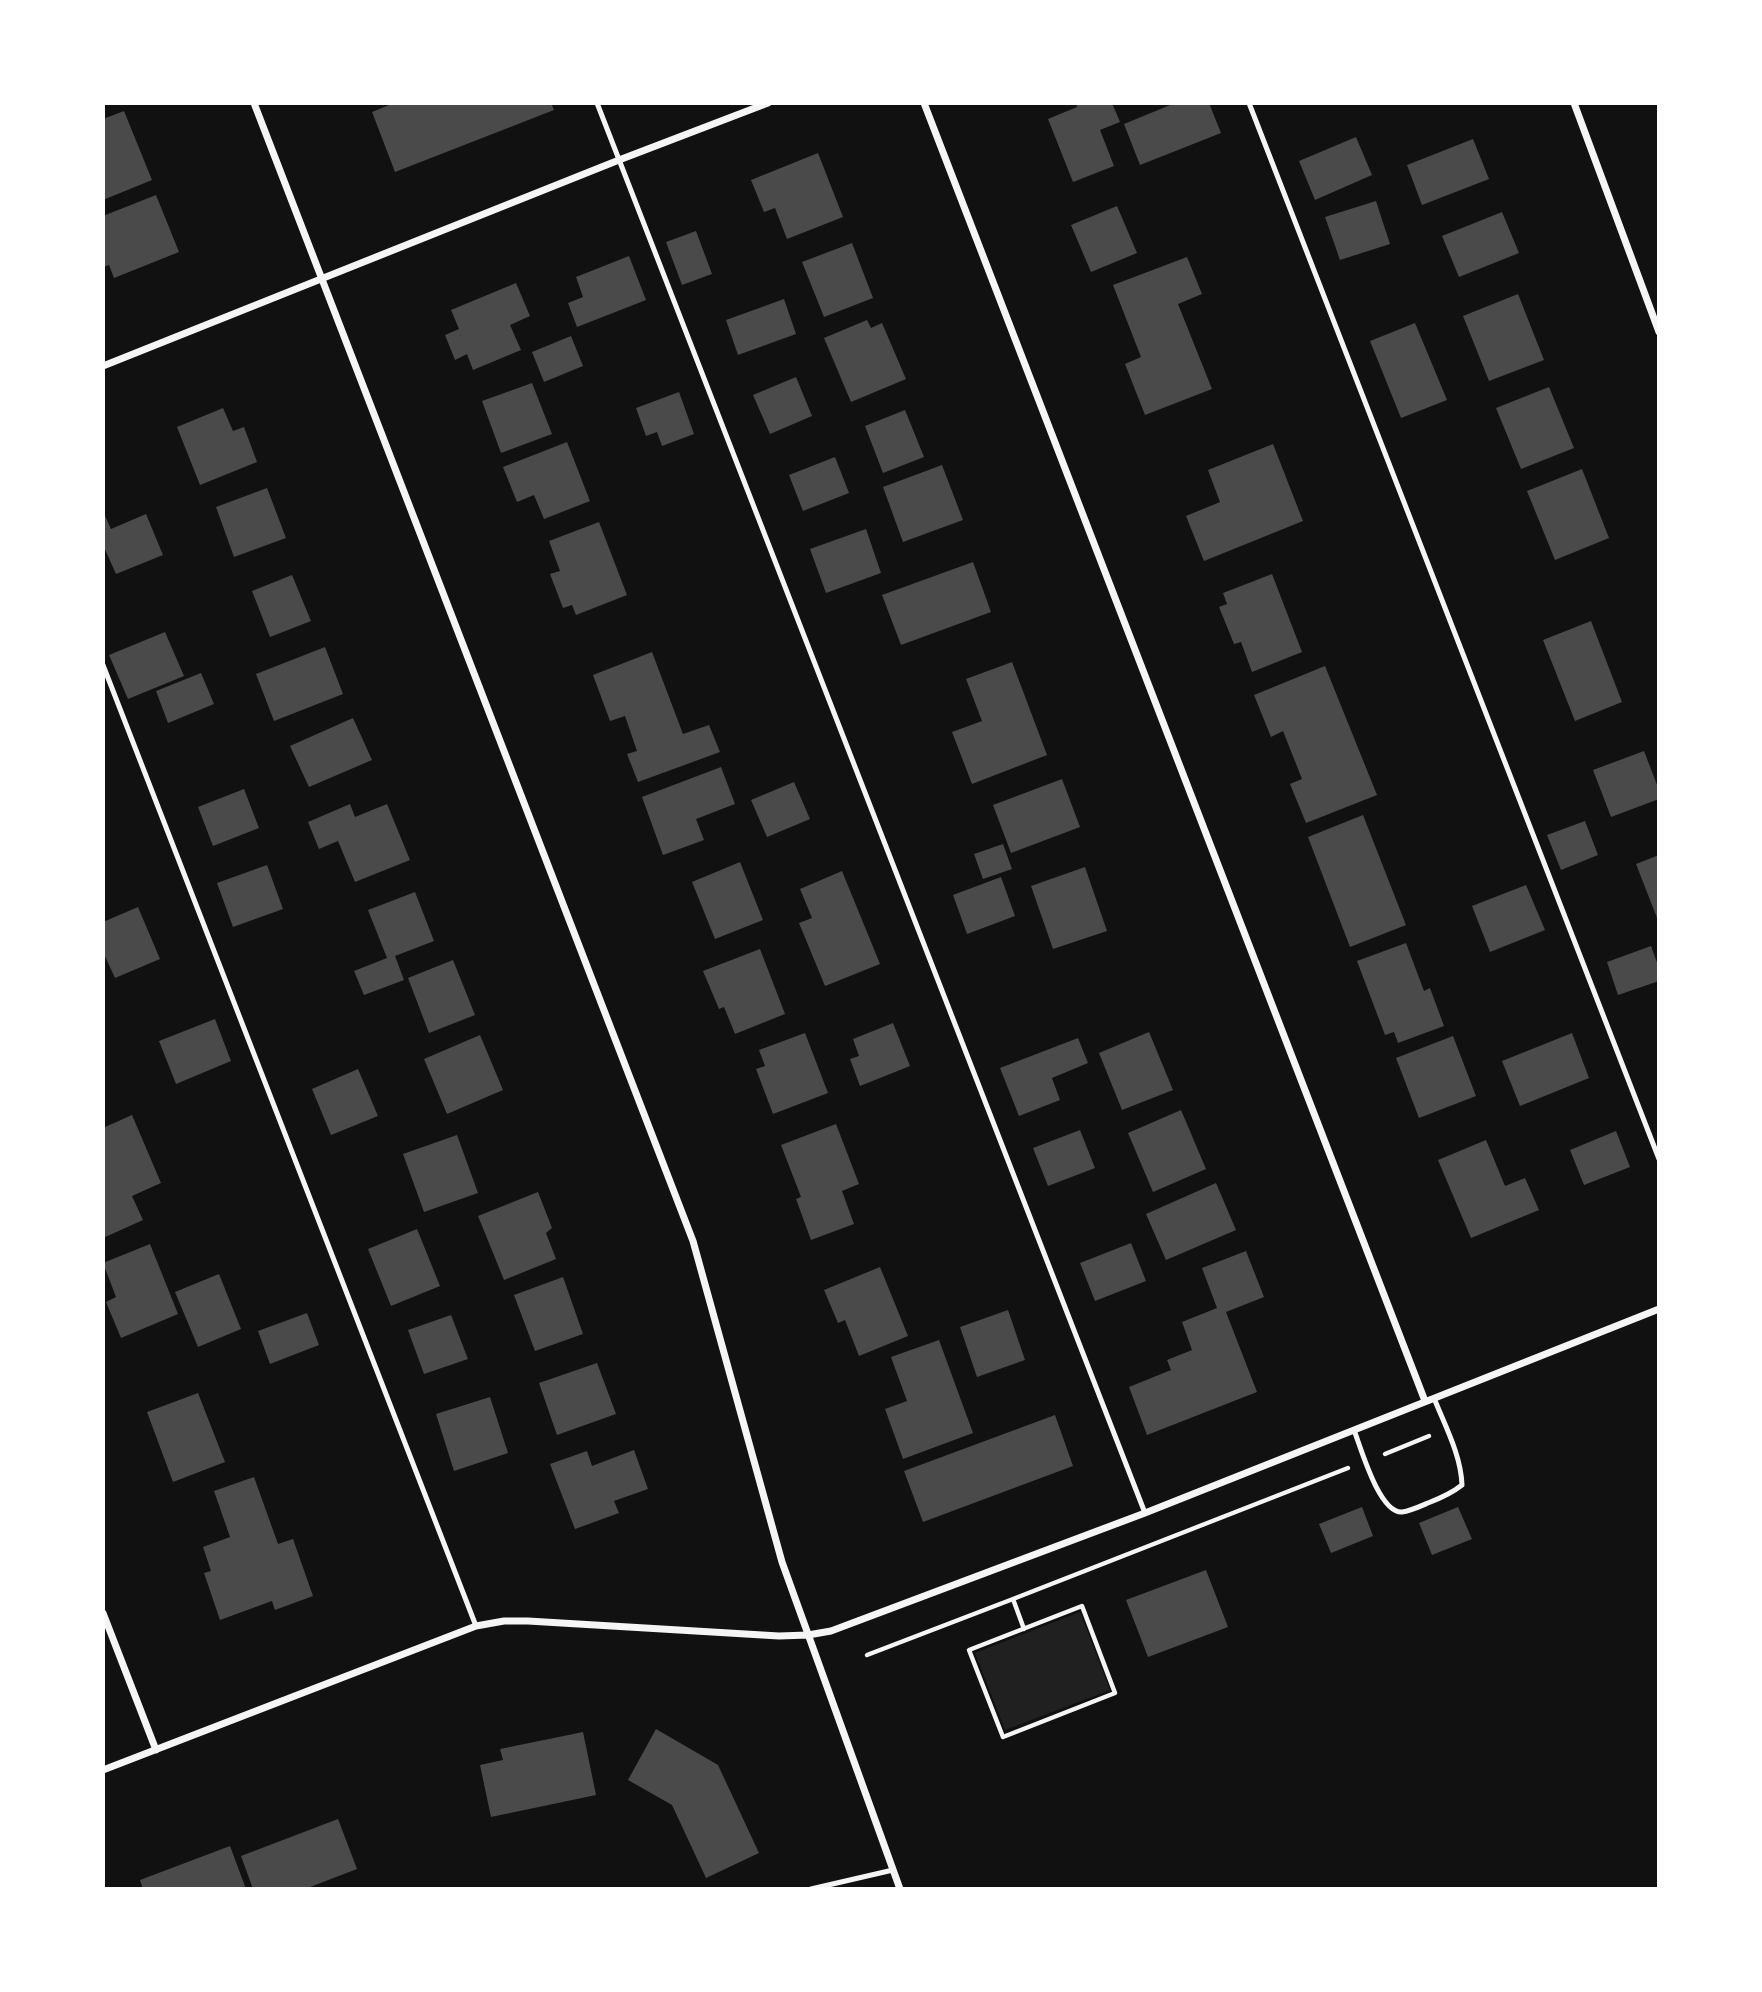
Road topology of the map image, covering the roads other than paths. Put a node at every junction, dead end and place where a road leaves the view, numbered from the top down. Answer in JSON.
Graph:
{"nodes":[{"id":1,"x":254,"y":103,"type":"edge"},
{"id":2,"x":597,"y":103,"type":"edge"},
{"id":3,"x":768,"y":103,"type":"edge"},
{"id":4,"x":923,"y":103,"type":"edge"},
{"id":5,"x":1249,"y":103,"type":"edge"},
{"id":6,"x":1574,"y":103,"type":"edge"},
{"id":7,"x":619,"y":160,"type":"junction"},
{"id":8,"x":322,"y":278,"type":"junction"},
{"id":9,"x":1659,"y":332,"type":"edge"},
{"id":10,"x":103,"y":366,"type":"edge"},
{"id":11,"x":103,"y":665,"type":"edge"},
{"id":12,"x":1659,"y":1159,"type":"edge"},
{"id":13,"x":1659,"y":1309,"type":"edge"},
{"id":14,"x":1434,"y":1398,"type":"junction"},
{"id":15,"x":1425,"y":1401,"type":"junction"},
{"id":16,"x":1354,"y":1430,"type":"junction"},
{"id":17,"x":1145,"y":1513,"type":"junction"},
{"id":18,"x":103,"y":1613,"type":"edge"},
{"id":19,"x":476,"y":1626,"type":"junction"},
{"id":20,"x":808,"y":1635,"type":"junction"},
{"id":21,"x":156,"y":1750,"type":"junction"},
{"id":22,"x":103,"y":1770,"type":"edge"},
{"id":23,"x":894,"y":1870,"type":"junction"},
{"id":24,"x":811,"y":1889,"type":"edge"},
{"id":25,"x":900,"y":1889,"type":"edge"}],
"edges":[{"from":1,"to":8,"type":"street"},
{"from":2,"to":7,"type":"lane"},
{"from":3,"to":7,"type":"street"},
{"from":4,"to":15,"type":"street"},
{"from":5,"to":12,"type":"lane"},
{"from":6,"to":9,"type":"street"},
{"from":7,"to":8,"type":"street"},
{"from":7,"to":17,"type":"lane"},
{"from":8,"to":10,"type":"street"},
{"from":8,"to":20,"type":"street"},
{"from":11,"to":19,"type":"lane"},
{"from":13,"to":14,"type":"street"},
{"from":14,"to":15,"type":"street"},
{"from":14,"to":16,"type":"lane"},
{"from":15,"to":16,"type":"street"},
{"from":16,"to":17,"type":"street"},
{"from":17,"to":20,"type":"street"},
{"from":18,"to":21,"type":"street"},
{"from":19,"to":20,"type":"street"},
{"from":19,"to":21,"type":"street"},
{"from":20,"to":23,"type":"street"},
{"from":21,"to":22,"type":"street"},
{"from":23,"to":24,"type":"lane"},
{"from":23,"to":25,"type":"street"}]}
